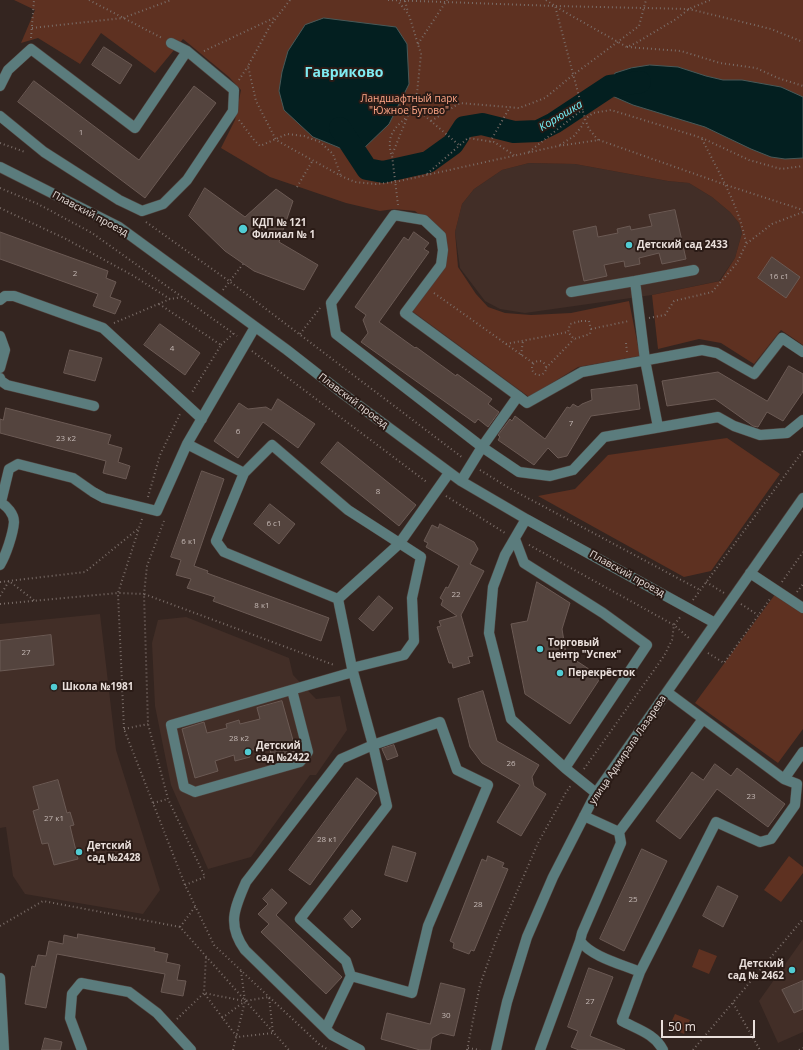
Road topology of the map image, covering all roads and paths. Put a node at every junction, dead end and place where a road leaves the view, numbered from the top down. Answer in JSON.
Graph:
{"nodes":[{"id":1,"x":34,"y":0,"type":"edge"},
{"id":2,"x":89,"y":0,"type":"edge"},
{"id":3,"x":171,"y":0,"type":"edge"},
{"id":4,"x":290,"y":0,"type":"edge"},
{"id":5,"x":388,"y":0,"type":"edge"},
{"id":6,"x":397,"y":0,"type":"edge"},
{"id":7,"x":404,"y":0,"type":"edge"},
{"id":8,"x":546,"y":0,"type":"edge"},
{"id":9,"x":646,"y":0,"type":"edge"},
{"id":10,"x":710,"y":0,"type":"edge"},
{"id":11,"x":446,"y":1,"type":"edge"},
{"id":12,"x":555,"y":6,"type":"junction"},
{"id":13,"x":644,"y":8,"type":"junction"},
{"id":14,"x":688,"y":9,"type":"junction"},
{"id":15,"x":410,"y":15,"type":"junction"},
{"id":16,"x":278,"y":16,"type":"junction"},
{"id":17,"x":123,"y":18,"type":"junction"},
{"id":18,"x":32,"y":28,"type":"junction"},
{"id":19,"x":618,"y":42,"type":"junction"},
{"id":20,"x":803,"y":42,"type":"edge"},
{"id":21,"x":172,"y":43,"type":"joint"},
{"id":22,"x":418,"y":45,"type":"junction"},
{"id":23,"x":627,"y":47,"type":"junction"},
{"id":24,"x":31,"y":49,"type":"junction"},
{"id":25,"x":189,"y":54,"type":"junction"},
{"id":26,"x":248,"y":66,"type":"junction"},
{"id":27,"x":573,"y":75,"type":"junction"},
{"id":28,"x":241,"y":76,"type":"dead end"},
{"id":29,"x":0,"y":86,"type":"edge"},
{"id":30,"x":803,"y":86,"type":"edge"},
{"id":31,"x":412,"y":105,"type":"junction"},
{"id":32,"x":510,"y":107,"type":"junction"},
{"id":33,"x":583,"y":109,"type":"junction"},
{"id":34,"x":233,"y":111,"type":"junction"},
{"id":35,"x":0,"y":116,"type":"edge"},
{"id":36,"x":408,"y":117,"type":"junction"},
{"id":37,"x":585,"y":119,"type":"junction"},
{"id":38,"x":431,"y":121,"type":"junction"},
{"id":39,"x":702,"y":138,"type":"junction"},
{"id":40,"x":276,"y":140,"type":"junction"},
{"id":41,"x":599,"y":140,"type":"junction"},
{"id":42,"x":490,"y":142,"type":"junction"},
{"id":43,"x":0,"y":143,"type":"edge"},
{"id":44,"x":459,"y":145,"type":"junction"},
{"id":45,"x":558,"y":146,"type":"junction"},
{"id":46,"x":26,"y":152,"type":"dead end"},
{"id":47,"x":528,"y":152,"type":"junction"},
{"id":48,"x":392,"y":155,"type":"junction"},
{"id":49,"x":514,"y":155,"type":"junction"},
{"id":50,"x":312,"y":160,"type":"junction"},
{"id":51,"x":803,"y":166,"type":"edge"},
{"id":52,"x":0,"y":168,"type":"edge"},
{"id":53,"x":426,"y":174,"type":"junction"},
{"id":54,"x":341,"y":176,"type":"junction"},
{"id":55,"x":395,"y":182,"type":"junction"},
{"id":56,"x":726,"y":185,"type":"junction"},
{"id":57,"x":297,"y":187,"type":"dead end"},
{"id":58,"x":0,"y":188,"type":"edge"},
{"id":59,"x":397,"y":192,"type":"dead end"},
{"id":60,"x":0,"y":208,"type":"edge"},
{"id":61,"x":803,"y":211,"type":"edge"},
{"id":62,"x":146,"y":221,"type":"dead end"},
{"id":63,"x":746,"y":244,"type":"junction"},
{"id":64,"x":243,"y":264,"type":"dead end"},
{"id":65,"x":694,"y":270,"type":"dead end"},
{"id":66,"x":229,"y":281,"type":"junction"},
{"id":67,"x":635,"y":281,"type":"junction"},
{"id":68,"x":424,"y":287,"type":"junction"},
{"id":69,"x":571,"y":292,"type":"dead end"},
{"id":70,"x":183,"y":298,"type":"junction"},
{"id":71,"x":170,"y":299,"type":"junction"},
{"id":72,"x":217,"y":299,"type":"junction"},
{"id":73,"x":0,"y":300,"type":"edge"},
{"id":74,"x":331,"y":303,"type":"junction"},
{"id":75,"x":640,"y":319,"type":"junction"},
{"id":76,"x":255,"y":327,"type":"junction"},
{"id":77,"x":102,"y":328,"type":"junction"},
{"id":78,"x":591,"y":329,"type":"junction"},
{"id":79,"x":568,"y":332,"type":"junction"},
{"id":80,"x":234,"y":333,"type":"junction"},
{"id":81,"x":300,"y":334,"type":"junction"},
{"id":82,"x":0,"y":336,"type":"edge"},
{"id":83,"x":574,"y":339,"type":"junction"},
{"id":84,"x":523,"y":341,"type":"junction"},
{"id":85,"x":246,"y":342,"type":"junction"},
{"id":86,"x":506,"y":344,"type":"junction"},
{"id":87,"x":221,"y":345,"type":"dead end"},
{"id":88,"x":803,"y":352,"type":"edge"},
{"id":89,"x":521,"y":355,"type":"junction"},
{"id":90,"x":645,"y":360,"type":"junction"},
{"id":91,"x":533,"y":363,"type":"junction"},
{"id":92,"x":0,"y":368,"type":"edge"},
{"id":93,"x":546,"y":369,"type":"junction"},
{"id":94,"x":0,"y":378,"type":"edge"},
{"id":95,"x":518,"y":396,"type":"junction"},
{"id":96,"x":94,"y":406,"type":"dead end"},
{"id":97,"x":202,"y":419,"type":"junction"},
{"id":98,"x":803,"y":420,"type":"edge"},
{"id":99,"x":658,"y":427,"type":"junction"},
{"id":100,"x":187,"y":444,"type":"junction"},
{"id":101,"x":482,"y":447,"type":"junction"},
{"id":102,"x":803,"y":451,"type":"edge"},
{"id":103,"x":471,"y":464,"type":"junction"},
{"id":104,"x":244,"y":473,"type":"junction"},
{"id":105,"x":449,"y":473,"type":"junction"},
{"id":106,"x":460,"y":481,"type":"junction"},
{"id":107,"x":437,"y":490,"type":"junction"},
{"id":108,"x":803,"y":498,"type":"edge"},
{"id":109,"x":0,"y":502,"type":"edge"},
{"id":110,"x":157,"y":511,"type":"junction"},
{"id":111,"x":526,"y":519,"type":"junction"},
{"id":112,"x":139,"y":528,"type":"dead end"},
{"id":113,"x":515,"y":540,"type":"junction"},
{"id":114,"x":399,"y":544,"type":"junction"},
{"id":115,"x":803,"y":552,"type":"edge"},
{"id":116,"x":0,"y":565,"type":"edge"},
{"id":117,"x":750,"y":573,"type":"junction"},
{"id":118,"x":9,"y":581,"type":"junction"},
{"id":119,"x":0,"y":582,"type":"edge"},
{"id":120,"x":700,"y":590,"type":"junction"},
{"id":121,"x":775,"y":591,"type":"junction"},
{"id":122,"x":144,"y":594,"type":"junction"},
{"id":123,"x":0,"y":596,"type":"edge"},
{"id":124,"x":338,"y":600,"type":"junction"},
{"id":125,"x":35,"y":601,"type":"junction"},
{"id":126,"x":0,"y":604,"type":"edge"},
{"id":127,"x":688,"y":607,"type":"junction"},
{"id":128,"x":803,"y":608,"type":"edge"},
{"id":129,"x":715,"y":623,"type":"junction"},
{"id":130,"x":674,"y":625,"type":"junction"},
{"id":131,"x":699,"y":647,"type":"junction"},
{"id":132,"x":353,"y":670,"type":"junction"},
{"id":133,"x":292,"y":690,"type":"junction"},
{"id":134,"x":667,"y":692,"type":"junction"},
{"id":135,"x":703,"y":719,"type":"junction"},
{"id":136,"x":148,"y":724,"type":"junction"},
{"id":137,"x":124,"y":729,"type":"dead end"},
{"id":138,"x":373,"y":745,"type":"junction"},
{"id":139,"x":803,"y":752,"type":"edge"},
{"id":140,"x":565,"y":768,"type":"junction"},
{"id":141,"x":577,"y":778,"type":"junction"},
{"id":142,"x":784,"y":780,"type":"junction"},
{"id":143,"x":596,"y":793,"type":"junction"},
{"id":144,"x":168,"y":799,"type":"junction"},
{"id":145,"x":153,"y":804,"type":"dead end"},
{"id":146,"x":584,"y":816,"type":"junction"},
{"id":147,"x":619,"y":832,"type":"junction"},
{"id":148,"x":185,"y":885,"type":"dead end"},
{"id":149,"x":195,"y":907,"type":"dead end"},
{"id":150,"x":803,"y":919,"type":"edge"},
{"id":151,"x":0,"y":926,"type":"edge"},
{"id":152,"x":180,"y":927,"type":"junction"},
{"id":153,"x":580,"y":941,"type":"junction"},
{"id":154,"x":206,"y":957,"type":"junction"},
{"id":155,"x":241,"y":970,"type":"dead end"},
{"id":156,"x":640,"y":972,"type":"junction"},
{"id":157,"x":351,"y":976,"type":"junction"},
{"id":158,"x":0,"y":978,"type":"edge"},
{"id":159,"x":204,"y":993,"type":"junction"},
{"id":160,"x":245,"y":1001,"type":"junction"},
{"id":161,"x":733,"y":1003,"type":"junction"},
{"id":162,"x":222,"y":1018,"type":"junction"},
{"id":163,"x":169,"y":1026,"type":"junction"},
{"id":164,"x":326,"y":1028,"type":"junction"},
{"id":165,"x":273,"y":1033,"type":"junction"},
{"id":166,"x":237,"y":1036,"type":"junction"},
{"id":167,"x":803,"y":1048,"type":"edge"},
{"id":168,"x":468,"y":1049,"type":"edge"},
{"id":169,"x":4,"y":1050,"type":"edge"},
{"id":170,"x":82,"y":1050,"type":"edge"},
{"id":171,"x":191,"y":1050,"type":"edge"},
{"id":172,"x":233,"y":1050,"type":"edge"},
{"id":173,"x":289,"y":1050,"type":"edge"},
{"id":174,"x":360,"y":1050,"type":"edge"},
{"id":175,"x":480,"y":1050,"type":"edge"},
{"id":176,"x":496,"y":1050,"type":"edge"},
{"id":177,"x":540,"y":1050,"type":"edge"},
{"id":178,"x":663,"y":1050,"type":"edge"},
{"id":179,"x":693,"y":1050,"type":"edge"},
{"id":180,"x":760,"y":1050,"type":"edge"},
{"id":181,"x":799,"y":1050,"type":"edge"}],
"edges":[{"from":1,"to":18,"type":"path"},
{"from":2,"to":17,"type":"path"},
{"from":3,"to":17,"type":"path"},
{"from":4,"to":16,"type":"path"},
{"from":5,"to":6,"type":"path"},
{"from":6,"to":7,"type":"path"},
{"from":6,"to":15,"type":"path"},
{"from":7,"to":11,"type":"path"},
{"from":7,"to":15,"type":"path"},
{"from":8,"to":12,"type":"path"},
{"from":9,"to":13,"type":"path"},
{"from":10,"to":14,"type":"path"},
{"from":11,"to":12,"type":"path"},
{"from":11,"to":22,"type":"path"},
{"from":12,"to":13,"type":"path"},
{"from":12,"to":19,"type":"path"},
{"from":12,"to":27,"type":"path"},
{"from":13,"to":14,"type":"path"},
{"from":13,"to":19,"type":"path"},
{"from":14,"to":20,"type":"path"},
{"from":14,"to":23,"type":"path"},
{"from":15,"to":22,"type":"path"},
{"from":16,"to":25,"type":"path"},
{"from":16,"to":26,"type":"path"},
{"from":17,"to":18,"type":"path"},
{"from":17,"to":21,"type":"path"},
{"from":18,"to":24,"type":"path"},
{"from":19,"to":23,"type":"path"},
{"from":19,"to":27,"type":"path"},
{"from":21,"to":25,"type":"street"},
{"from":22,"to":31,"type":"path"},
{"from":23,"to":30,"type":"path"},
{"from":24,"to":25,"type":"street"},
{"from":24,"to":29,"type":"street"},
{"from":25,"to":34,"type":"street"},
{"from":26,"to":28,"type":"path"},
{"from":26,"to":40,"type":"path"},
{"from":27,"to":32,"type":"path"},
{"from":27,"to":33,"type":"path"},
{"from":31,"to":36,"type":"path"},
{"from":31,"to":38,"type":"path"},
{"from":32,"to":38,"type":"path"},
{"from":32,"to":42,"type":"path"},
{"from":33,"to":37,"type":"path"},
{"from":33,"to":47,"type":"path"},
{"from":34,"to":35,"type":"street"},
{"from":34,"to":40,"type":"path"},
{"from":36,"to":48,"type":"path"},
{"from":36,"to":48,"type":"path"},
{"from":37,"to":39,"type":"path"},
{"from":37,"to":41,"type":"path"},
{"from":37,"to":45,"type":"path"},
{"from":38,"to":44,"type":"path"},
{"from":39,"to":51,"type":"path"},
{"from":39,"to":56,"type":"path"},
{"from":40,"to":50,"type":"path"},
{"from":40,"to":54,"type":"path"},
{"from":41,"to":45,"type":"path"},
{"from":41,"to":56,"type":"path"},
{"from":42,"to":44,"type":"path"},
{"from":42,"to":49,"type":"path"},
{"from":43,"to":46,"type":"path"},
{"from":44,"to":53,"type":"path"},
{"from":45,"to":47,"type":"path"},
{"from":47,"to":49,"type":"path"},
{"from":48,"to":55,"type":"path"},
{"from":49,"to":53,"type":"path"},
{"from":50,"to":54,"type":"path"},
{"from":50,"to":57,"type":"path"},
{"from":52,"to":72,"type":"street","name":"Плавский проезд"},
{"from":53,"to":55,"type":"path"},
{"from":54,"to":55,"type":"path"},
{"from":55,"to":59,"type":"path"},
{"from":56,"to":61,"type":"path"},
{"from":56,"to":63,"type":"path"},
{"from":58,"to":70,"type":"path"},
{"from":60,"to":71,"type":"path"},
{"from":61,"to":63,"type":"path"},
{"from":62,"to":66,"type":"path"},
{"from":63,"to":75,"type":"path"},
{"from":64,"to":66,"type":"path"},
{"from":65,"to":67,"type":"street"},
{"from":66,"to":72,"type":"path"},
{"from":66,"to":81,"type":"path"},
{"from":67,"to":69,"type":"street"},
{"from":67,"to":75,"type":"street"},
{"from":68,"to":74,"type":"street"},
{"from":68,"to":86,"type":"path"},
{"from":68,"to":95,"type":"street"},
{"from":70,"to":71,"type":"path"},
{"from":70,"to":80,"type":"path"},
{"from":71,"to":77,"type":"path"},
{"from":72,"to":76,"type":"street","name":"Плавский проезд"},
{"from":73,"to":77,"type":"street"},
{"from":74,"to":81,"type":"path"},
{"from":74,"to":101,"type":"street"},
{"from":75,"to":78,"type":"path"},
{"from":75,"to":90,"type":"street"},
{"from":76,"to":85,"type":"street"},
{"from":76,"to":105,"type":"street","name":"Плавский проезд"},
{"from":77,"to":97,"type":"street"},
{"from":78,"to":79,"type":"path"},
{"from":78,"to":83,"type":"path"},
{"from":79,"to":83,"type":"path"},
{"from":79,"to":84,"type":"path"},
{"from":80,"to":85,"type":"path"},
{"from":80,"to":87,"type":"path"},
{"from":81,"to":103,"type":"path"},
{"from":82,"to":92,"type":"street"},
{"from":83,"to":93,"type":"path"},
{"from":84,"to":86,"type":"path"},
{"from":84,"to":89,"type":"path"},
{"from":85,"to":97,"type":"street"},
{"from":85,"to":107,"type":"path"},
{"from":86,"to":89,"type":"path"},
{"from":88,"to":90,"type":"street"},
{"from":89,"to":91,"type":"path"},
{"from":90,"to":95,"type":"street"},
{"from":90,"to":99,"type":"street"},
{"from":91,"to":93,"type":"path"},
{"from":91,"to":93,"type":"path"},
{"from":94,"to":96,"type":"street"},
{"from":95,"to":101,"type":"street"},
{"from":97,"to":100,"type":"street"},
{"from":98,"to":99,"type":"street"},
{"from":99,"to":101,"type":"street"},
{"from":100,"to":104,"type":"street"},
{"from":100,"to":110,"type":"street"},
{"from":101,"to":103,"type":"street"},
{"from":102,"to":120,"type":"path"},
{"from":103,"to":106,"type":"street"},
{"from":103,"to":120,"type":"path"},
{"from":104,"to":114,"type":"street"},
{"from":104,"to":124,"type":"street"},
{"from":105,"to":106,"type":"street","name":"Плавский проезд"},
{"from":105,"to":107,"type":"street"},
{"from":106,"to":111,"type":"street","name":"Плавский проезд"},
{"from":107,"to":113,"type":"path"},
{"from":107,"to":114,"type":"street"},
{"from":108,"to":117,"type":"street","name":"улица Адмирала Лазарева"},
{"from":109,"to":110,"type":"street"},
{"from":109,"to":116,"type":"street"},
{"from":110,"to":122,"type":"path"},
{"from":111,"to":113,"type":"street"},
{"from":111,"to":127,"type":"street","name":"Плавский проезд"},
{"from":112,"to":118,"type":"path"},
{"from":113,"to":130,"type":"path"},
{"from":113,"to":140,"type":"street"},
{"from":113,"to":140,"type":"street"},
{"from":114,"to":124,"type":"street"},
{"from":114,"to":132,"type":"street"},
{"from":115,"to":121,"type":"path"},
{"from":117,"to":121,"type":"street"},
{"from":117,"to":129,"type":"street","name":"улица Адмирала Лазарева"},
{"from":118,"to":119,"type":"path"},
{"from":118,"to":123,"type":"path"},
{"from":118,"to":125,"type":"path"},
{"from":120,"to":127,"type":"path"},
{"from":121,"to":128,"type":"street"},
{"from":121,"to":131,"type":"path"},
{"from":122,"to":125,"type":"path"},
{"from":122,"to":132,"type":"path"},
{"from":122,"to":136,"type":"path"},
{"from":124,"to":132,"type":"street"},
{"from":125,"to":126,"type":"path"},
{"from":127,"to":129,"type":"street","name":"Плавский проезд"},
{"from":127,"to":130,"type":"path"},
{"from":129,"to":131,"type":"street","name":"улица Адмирала Лазарева"},
{"from":130,"to":131,"type":"path"},
{"from":130,"to":141,"type":"path"},
{"from":131,"to":134,"type":"street","name":"улица Адмирала Лазарева"},
{"from":132,"to":133,"type":"street"},
{"from":132,"to":138,"type":"street"},
{"from":133,"to":133,"type":"street"},
{"from":134,"to":135,"type":"street"},
{"from":134,"to":143,"type":"street","name":"улица Адмирала Лазарева"},
{"from":135,"to":142,"type":"street"},
{"from":135,"to":147,"type":"street"},
{"from":136,"to":137,"type":"path"},
{"from":136,"to":144,"type":"path"},
{"from":138,"to":157,"type":"street"},
{"from":138,"to":157,"type":"street"},
{"from":138,"to":164,"type":"street"},
{"from":139,"to":142,"type":"street"},
{"from":140,"to":141,"type":"street"},
{"from":141,"to":143,"type":"street"},
{"from":141,"to":168,"type":"path"},
{"from":142,"to":156,"type":"street"},
{"from":143,"to":146,"type":"street","name":"улица Адмирала Лазарева"},
{"from":144,"to":145,"type":"path"},
{"from":144,"to":148,"type":"path"},
{"from":146,"to":147,"type":"street"},
{"from":146,"to":176,"type":"street","name":"улица Адмирала Лазарева"},
{"from":147,"to":153,"type":"street"},
{"from":149,"to":152,"type":"path"},
{"from":150,"to":161,"type":"path"},
{"from":151,"to":152,"type":"path"},
{"from":152,"to":154,"type":"path"},
{"from":153,"to":156,"type":"street"},
{"from":153,"to":177,"type":"street"},
{"from":154,"to":159,"type":"path"},
{"from":154,"to":160,"type":"path"},
{"from":155,"to":160,"type":"path"},
{"from":156,"to":178,"type":"street"},
{"from":157,"to":164,"type":"street"},
{"from":158,"to":169,"type":"street"},
{"from":159,"to":160,"type":"path"},
{"from":159,"to":162,"type":"path"},
{"from":159,"to":163,"type":"path"},
{"from":160,"to":162,"type":"path"},
{"from":160,"to":165,"type":"path"},
{"from":160,"to":165,"type":"path"},
{"from":160,"to":166,"type":"path"},
{"from":161,"to":179,"type":"path"},
{"from":161,"to":180,"type":"path"},
{"from":162,"to":166,"type":"path"},
{"from":163,"to":170,"type":"street"},
{"from":163,"to":171,"type":"street"},
{"from":164,"to":174,"type":"street"},
{"from":165,"to":166,"type":"path"},
{"from":165,"to":173,"type":"path"},
{"from":166,"to":172,"type":"path"},
{"from":167,"to":181,"type":"path"},
{"from":168,"to":175,"type":"path"}]}
